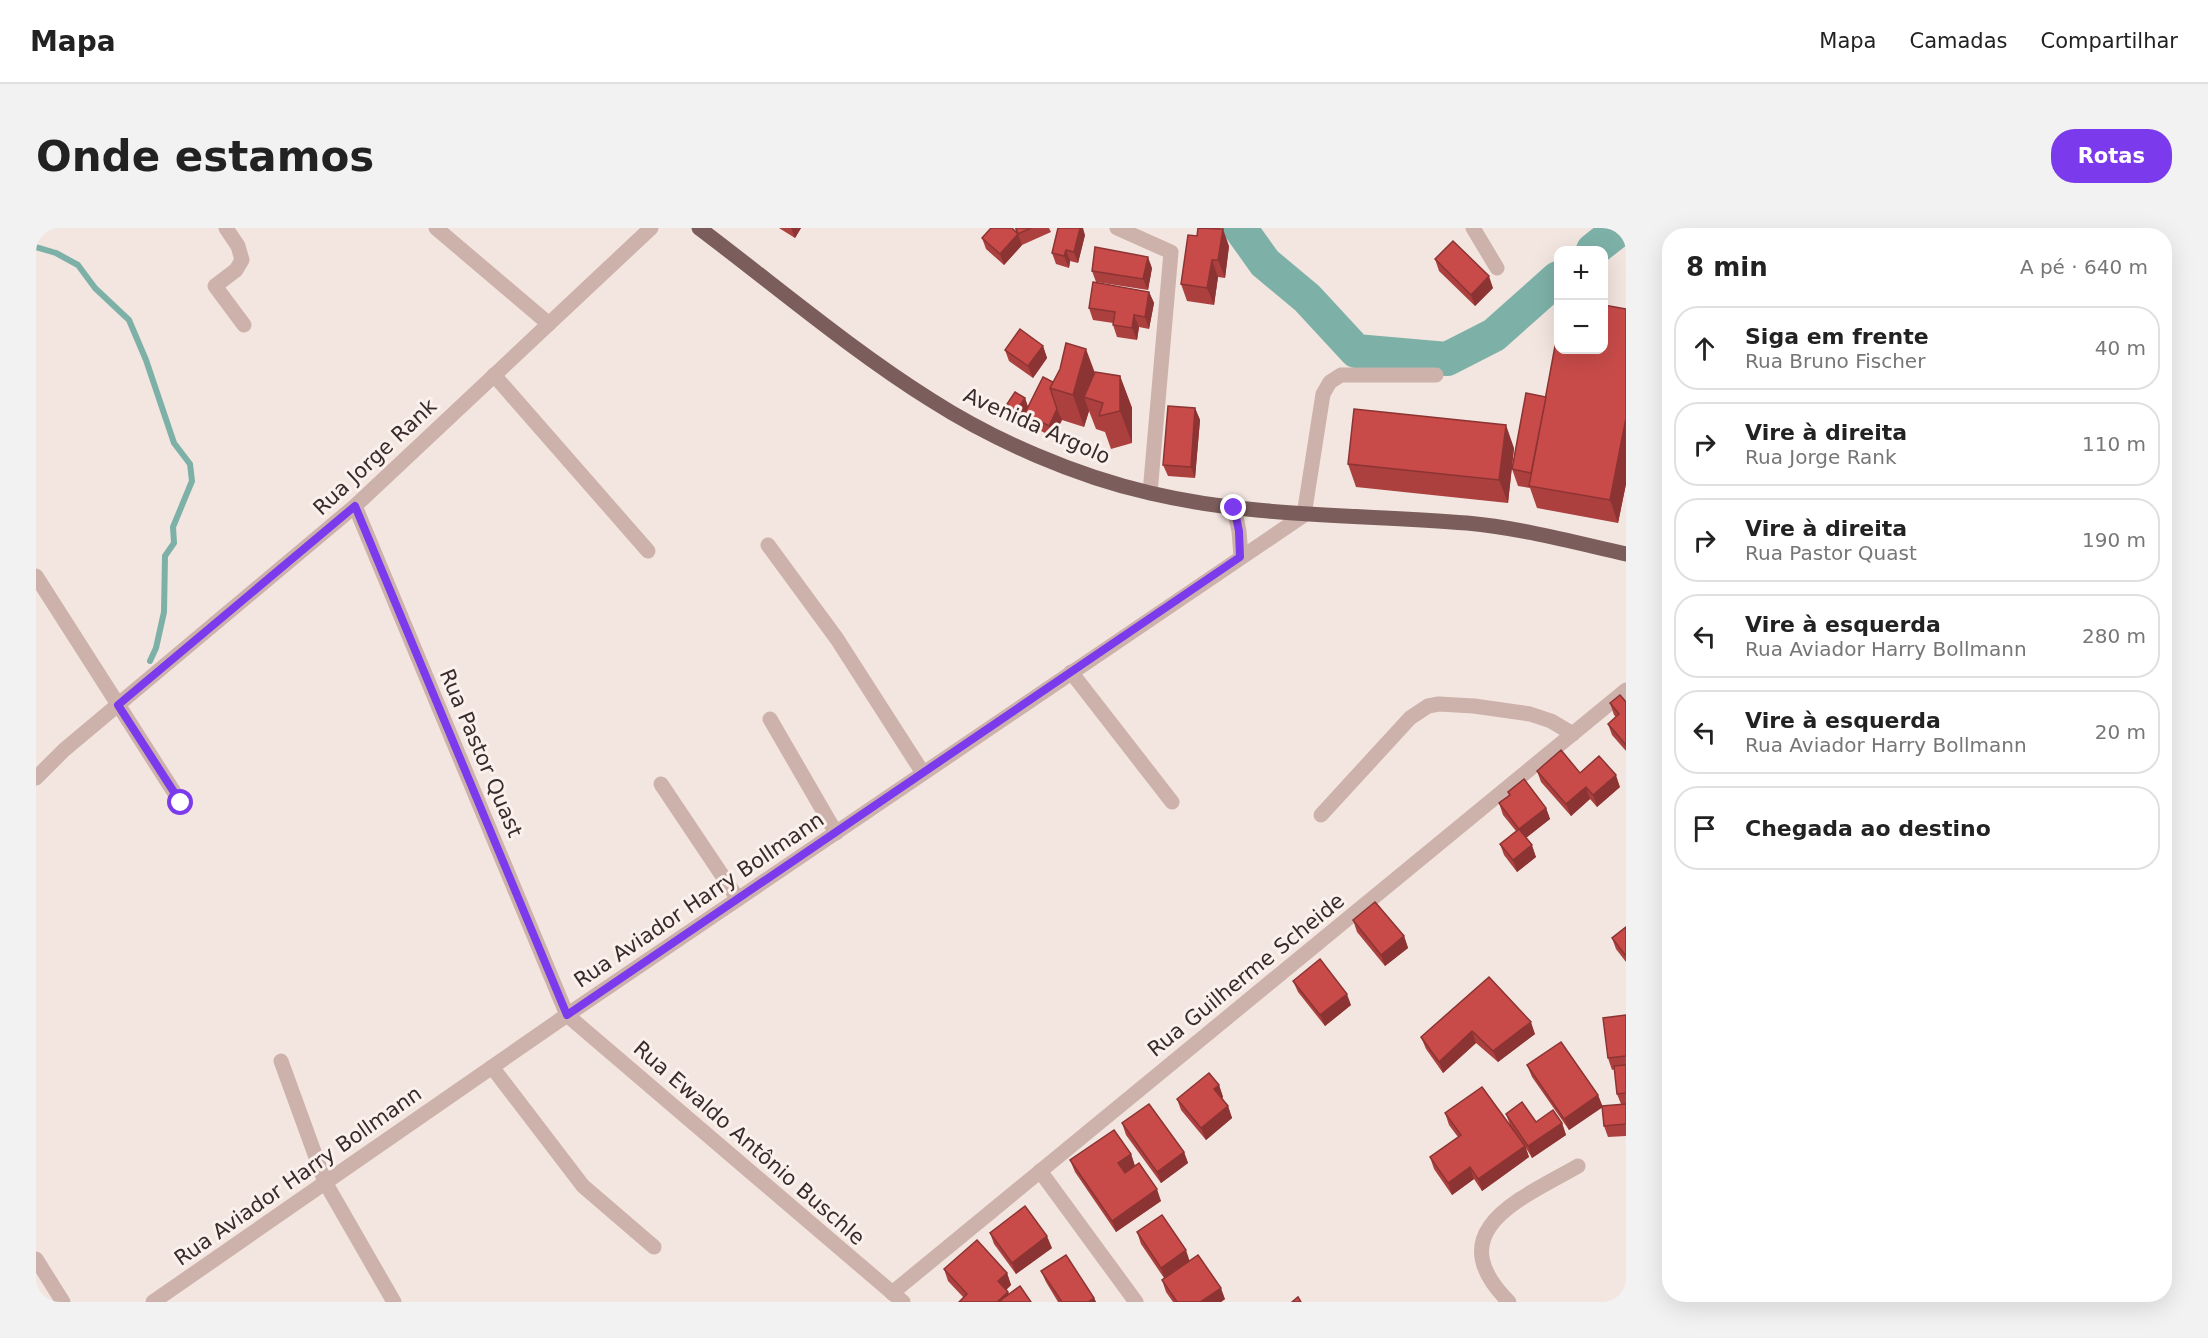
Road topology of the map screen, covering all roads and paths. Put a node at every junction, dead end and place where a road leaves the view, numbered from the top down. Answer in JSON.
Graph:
{"nodes":[{"id":1,"x":225,"y":228,"type":"edge"},
{"id":2,"x":436,"y":228,"type":"edge"},
{"id":3,"x":651,"y":228,"type":"edge"},
{"id":4,"x":699,"y":228,"type":"edge"},
{"id":5,"x":1117,"y":228,"type":"edge"},
{"id":6,"x":1473,"y":228,"type":"edge"},
{"id":7,"x":1497,"y":268,"type":"dead end"},
{"id":8,"x":549,"y":324,"type":"junction"},
{"id":9,"x":244,"y":325,"type":"dead end"},
{"id":10,"x":494,"y":375,"type":"junction"},
{"id":11,"x":1436,"y":375,"type":"dead end"},
{"id":12,"x":1150,"y":493,"type":"junction"},
{"id":13,"x":355,"y":506,"type":"junction"},
{"id":14,"x":1234,"y":508,"type":"junction"},
{"id":15,"x":1304,"y":515,"type":"junction"},
{"id":16,"x":768,"y":545,"type":"dead end"},
{"id":17,"x":648,"y":551,"type":"dead end"},
{"id":18,"x":1626,"y":554,"type":"edge"},
{"id":19,"x":1240,"y":557,"type":"junction"},
{"id":20,"x":36,"y":576,"type":"edge"},
{"id":21,"x":1071,"y":672,"type":"junction"},
{"id":22,"x":1626,"y":690,"type":"edge"},
{"id":23,"x":118,"y":705,"type":"junction"},
{"id":24,"x":770,"y":719,"type":"dead end"},
{"id":25,"x":1573,"y":734,"type":"junction"},
{"id":26,"x":922,"y":773,"type":"junction"},
{"id":27,"x":36,"y":778,"type":"edge"},
{"id":28,"x":660,"y":784,"type":"dead end"},
{"id":29,"x":1172,"y":802,"type":"dead end"},
{"id":30,"x":181,"y":803,"type":"dead end"},
{"id":31,"x":1321,"y":815,"type":"dead end"},
{"id":32,"x":836,"y":833,"type":"junction"},
{"id":33,"x":738,"y":899,"type":"junction"},
{"id":34,"x":567,"y":1015,"type":"junction"},
{"id":35,"x":281,"y":1061,"type":"dead end"},
{"id":36,"x":492,"y":1067,"type":"junction"},
{"id":37,"x":1578,"y":1166,"type":"dead end"},
{"id":38,"x":1040,"y":1171,"type":"junction"},
{"id":39,"x":325,"y":1182,"type":"junction"},
{"id":40,"x":654,"y":1247,"type":"dead end"},
{"id":41,"x":36,"y":1259,"type":"edge"},
{"id":42,"x":897,"y":1297,"type":"edge"},
{"id":43,"x":63,"y":1302,"type":"edge"},
{"id":44,"x":153,"y":1302,"type":"edge"},
{"id":45,"x":394,"y":1302,"type":"edge"},
{"id":46,"x":1136,"y":1302,"type":"edge"},
{"id":47,"x":1509,"y":1302,"type":"edge"}],
"edges":[{"from":1,"to":9,"type":"street"},
{"from":2,"to":8,"type":"street"},
{"from":3,"to":8,"type":"street","name":"Rua Jorge Rank"},
{"from":4,"to":12,"type":"main road","name":"Avenida Argolo"},
{"from":5,"to":12,"type":"street"},
{"from":6,"to":7,"type":"street"},
{"from":8,"to":10,"type":"street","name":"Rua Jorge Rank"},
{"from":10,"to":13,"type":"street","name":"Rua Jorge Rank"},
{"from":10,"to":17,"type":"street"},
{"from":11,"to":15,"type":"street"},
{"from":12,"to":14,"type":"main road","name":"Avenida Argolo"},
{"from":13,"to":23,"type":"street","name":"Rua Jorge Rank"},
{"from":13,"to":34,"type":"street","name":"Rua Pastor Quast"},
{"from":14,"to":15,"type":"main road","name":"Avenida Argolo"},
{"from":14,"to":19,"type":"street"},
{"from":15,"to":18,"type":"main road","name":"Avenida Argolo"},
{"from":15,"to":19,"type":"street","name":"Rua Aviador Harry Bollmann"},
{"from":16,"to":26,"type":"street"},
{"from":19,"to":21,"type":"street","name":"Rua Aviador Harry Bollmann"},
{"from":20,"to":23,"type":"street"},
{"from":21,"to":26,"type":"street","name":"Rua Aviador Harry Bollmann"},
{"from":21,"to":29,"type":"street"},
{"from":22,"to":25,"type":"street","name":"Rua Guilherme Scheide"},
{"from":23,"to":27,"type":"street","name":"Rua Jorge Rank"},
{"from":23,"to":30,"type":"street"},
{"from":24,"to":32,"type":"street"},
{"from":25,"to":31,"type":"street"},
{"from":25,"to":38,"type":"street","name":"Rua Guilherme Scheide"},
{"from":26,"to":32,"type":"street","name":"Rua Aviador Harry Bollmann"},
{"from":28,"to":33,"type":"street"},
{"from":32,"to":33,"type":"street","name":"Rua Aviador Harry Bollmann"},
{"from":33,"to":34,"type":"street","name":"Rua Aviador Harry Bollmann"},
{"from":34,"to":36,"type":"street","name":"Rua Aviador Harry Bollmann"},
{"from":34,"to":42,"type":"street","name":"Rua Ewaldo Antônio Buschle"},
{"from":35,"to":39,"type":"street"},
{"from":36,"to":39,"type":"street","name":"Rua Aviador Harry Bollmann"},
{"from":36,"to":40,"type":"street"},
{"from":37,"to":47,"type":"street"},
{"from":38,"to":42,"type":"street","name":"Rua Guilherme Scheide"},
{"from":38,"to":46,"type":"street"},
{"from":39,"to":44,"type":"street","name":"Rua Aviador Harry Bollmann"},
{"from":39,"to":45,"type":"street"},
{"from":41,"to":43,"type":"street"}]}
